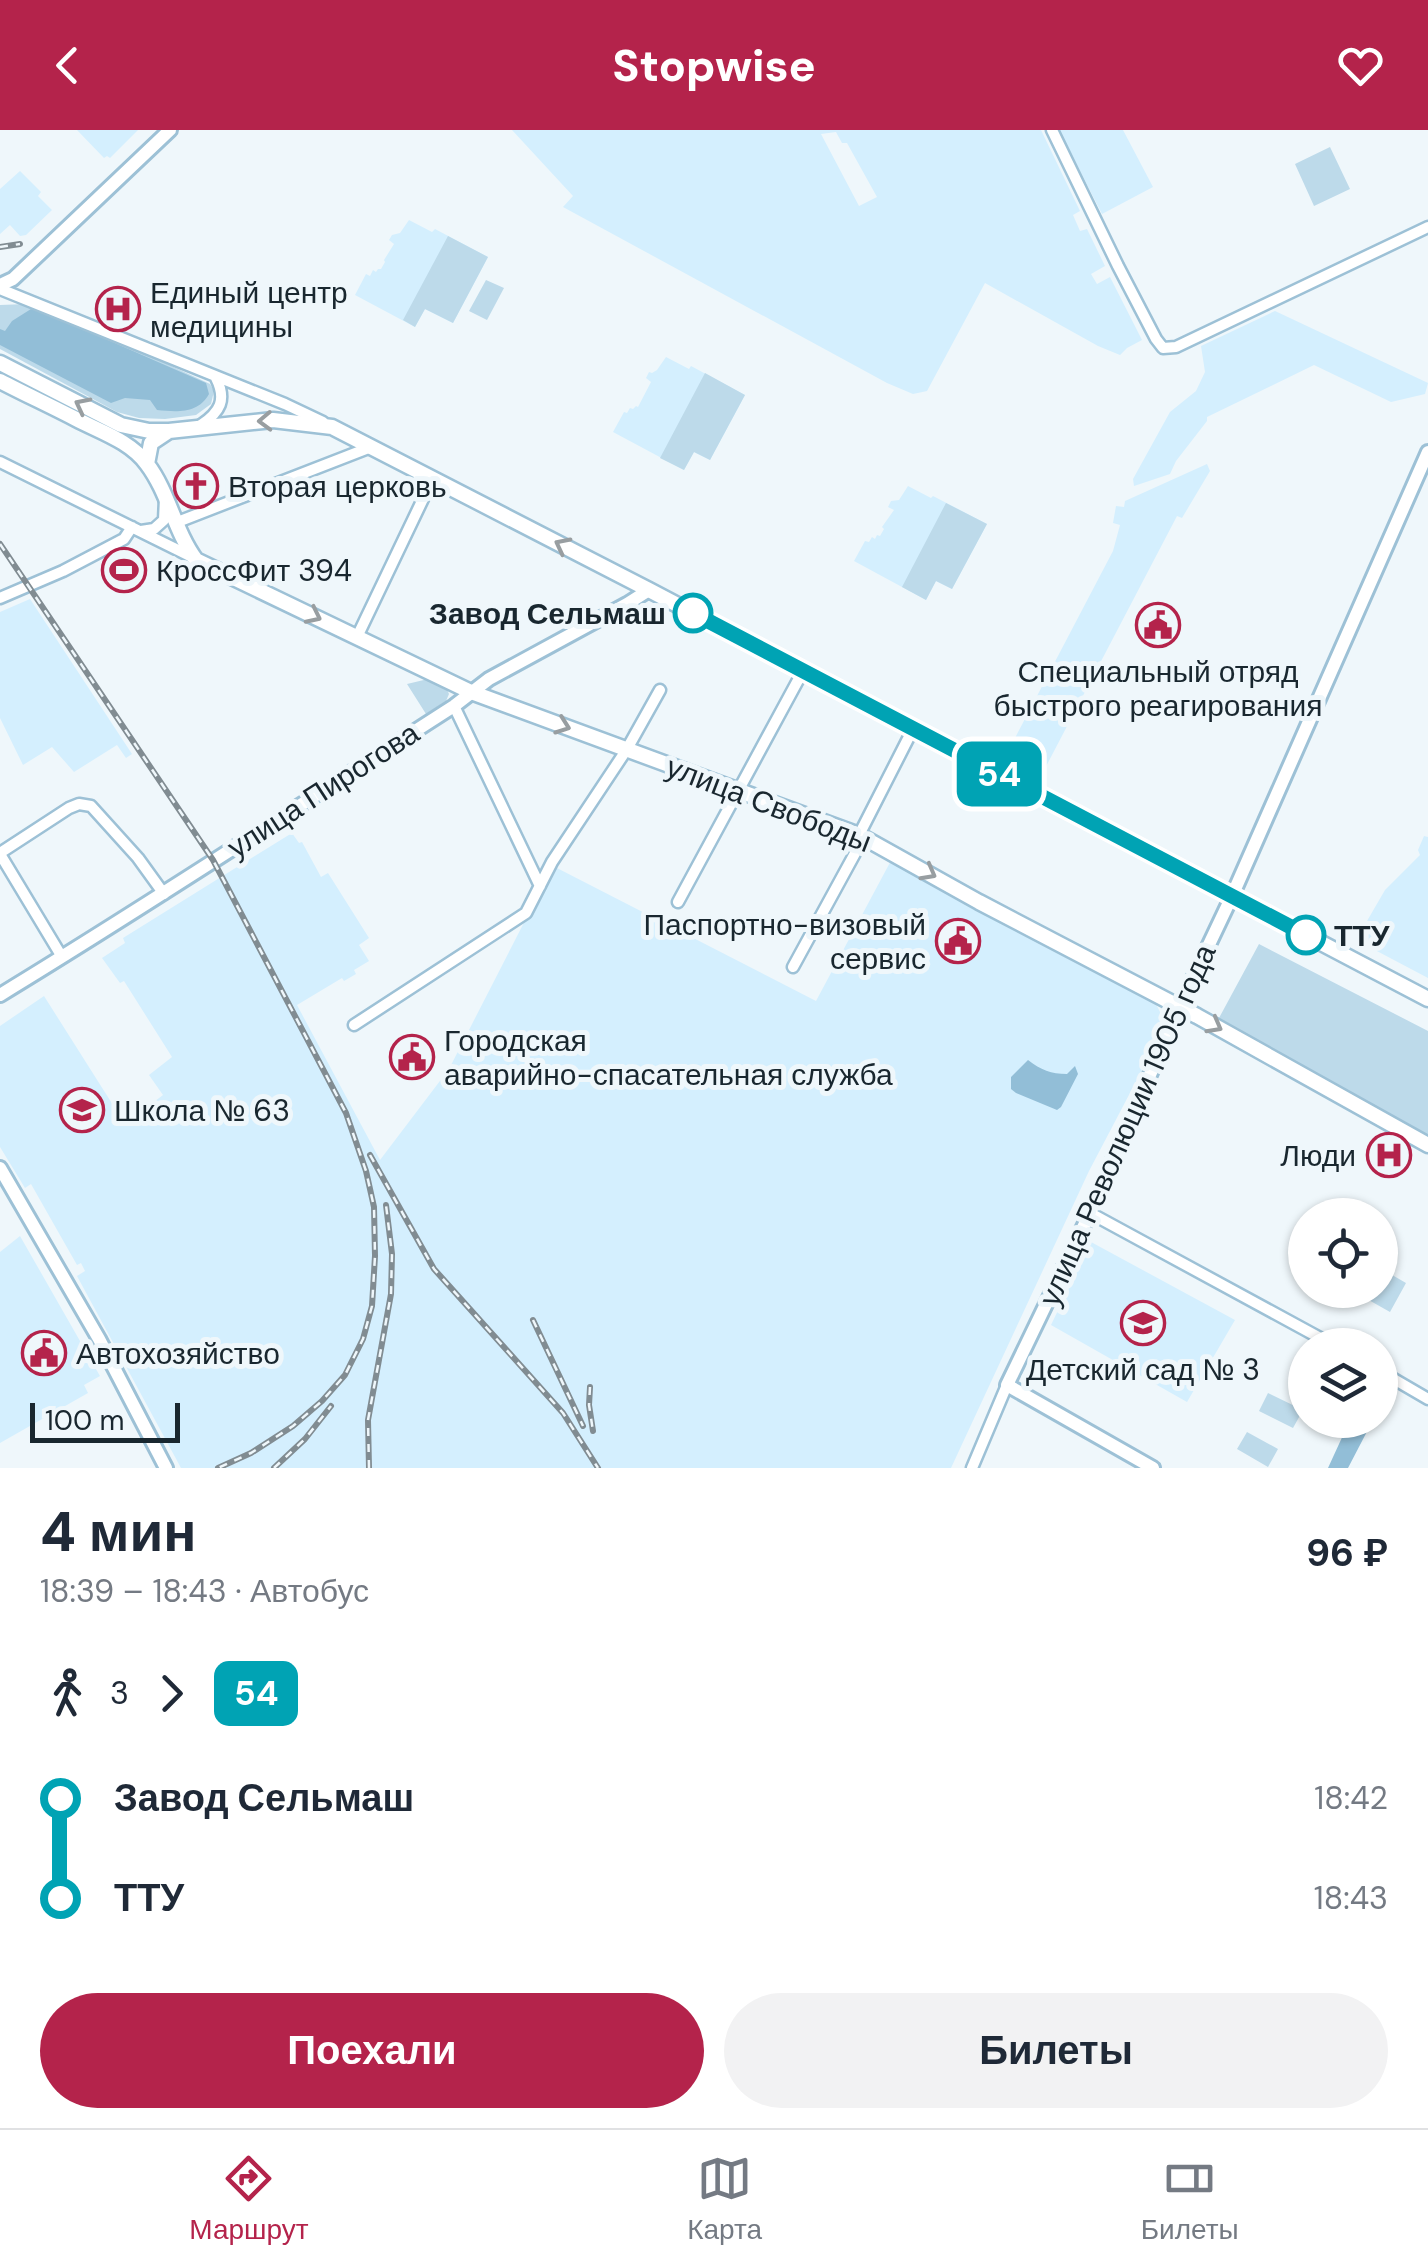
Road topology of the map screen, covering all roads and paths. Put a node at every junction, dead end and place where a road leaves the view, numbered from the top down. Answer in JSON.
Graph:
{"nodes":[{"id":1,"x":170,"y":130,"type":"edge"},
{"id":2,"x":1052,"y":130,"type":"edge"},
{"id":3,"x":1428,"y":227,"type":"edge"},
{"id":4,"x":0,"y":287,"type":"edge"},
{"id":5,"x":0,"y":362,"type":"edge"},
{"id":6,"x":215,"y":377,"type":"junction"},
{"id":7,"x":0,"y":381,"type":"edge"},
{"id":8,"x":332,"y":427,"type":"junction"},
{"id":9,"x":198,"y":428,"type":"junction"},
{"id":10,"x":169,"y":431,"type":"junction"},
{"id":11,"x":372,"y":446,"type":"junction"},
{"id":12,"x":1428,"y":452,"type":"edge"},
{"id":13,"x":0,"y":462,"type":"edge"},
{"id":14,"x":147,"y":464,"type":"junction"},
{"id":15,"x":434,"y":478,"type":"junction"},
{"id":16,"x":165,"y":495,"type":"junction"},
{"id":17,"x":175,"y":523,"type":"junction"},
{"id":18,"x":136,"y":529,"type":"junction"},
{"id":19,"x":196,"y":560,"type":"junction"},
{"id":20,"x":648,"y":590,"type":"junction"},
{"id":21,"x":0,"y":598,"type":"edge"},
{"id":22,"x":357,"y":637,"type":"junction"},
{"id":23,"x":803,"y":671,"type":"junction"},
{"id":24,"x":660,"y":690,"type":"dead end"},
{"id":25,"x":472,"y":692,"type":"junction"},
{"id":26,"x":454,"y":706,"type":"junction"},
{"id":27,"x":914,"y":729,"type":"junction"},
{"id":28,"x":627,"y":750,"type":"junction"},
{"id":29,"x":738,"y":790,"type":"junction"},
{"id":30,"x":859,"y":834,"type":"junction"},
{"id":31,"x":0,"y":853,"type":"edge"},
{"id":32,"x":540,"y":886,"type":"junction"},
{"id":33,"x":164,"y":894,"type":"junction"},
{"id":34,"x":1232,"y":896,"type":"junction"},
{"id":35,"x":678,"y":902,"type":"dead end"},
{"id":36,"x":62,"y":957,"type":"junction"},
{"id":37,"x":793,"y":967,"type":"dead end"},
{"id":38,"x":0,"y":995,"type":"edge"},
{"id":39,"x":1428,"y":999,"type":"edge"},
{"id":40,"x":1179,"y":1008,"type":"junction"},
{"id":41,"x":354,"y":1025,"type":"dead end"},
{"id":42,"x":1428,"y":1146,"type":"edge"},
{"id":43,"x":0,"y":1168,"type":"edge"},
{"id":44,"x":1090,"y":1213,"type":"junction"},
{"id":45,"x":1302,"y":1328,"type":"edge"},
{"id":46,"x":1398,"y":1382,"type":"edge"},
{"id":47,"x":1008,"y":1385,"type":"junction"},
{"id":48,"x":1428,"y":1400,"type":"edge"},
{"id":49,"x":166,"y":1468,"type":"edge"},
{"id":50,"x":972,"y":1468,"type":"edge"},
{"id":51,"x":1153,"y":1468,"type":"edge"}],
"edges":[{"from":1,"to":4,"type":"street"},
{"from":2,"to":3,"type":"street"},
{"from":4,"to":6,"type":"street"},
{"from":10,"to":5,"type":"main road","one_way":true},
{"from":6,"to":8,"type":"street"},
{"from":6,"to":9,"type":"street"},
{"from":7,"to":14,"type":"main road"},
{"from":8,"to":9,"type":"main road","one_way":true},
{"from":8,"to":11,"type":"main road"},
{"from":9,"to":10,"type":"main road"},
{"from":10,"to":14,"type":"main road"},
{"from":11,"to":15,"type":"main road"},
{"from":11,"to":17,"type":"street"},
{"from":12,"to":34,"type":"street","name":"улица Революции 1905 года"},
{"from":13,"to":18,"type":"street","name":"улица Свободы"},
{"from":14,"to":16,"type":"main road"},
{"from":20,"to":15,"type":"main road","one_way":true},
{"from":15,"to":22,"type":"street"},
{"from":16,"to":17,"type":"main road"},
{"from":16,"to":18,"type":"street"},
{"from":17,"to":19,"type":"main road"},
{"from":18,"to":19,"type":"street","name":"улица Свободы"},
{"from":18,"to":21,"type":"street"},
{"from":19,"to":22,"type":"main road","name":"улица Свободы","one_way":true},
{"from":20,"to":23,"type":"main road"},
{"from":20,"to":25,"type":"street","name":"улица Пирогова"},
{"from":22,"to":25,"type":"main road","name":"улица Свободы"},
{"from":23,"to":27,"type":"main road"},
{"from":23,"to":29,"type":"street"},
{"from":24,"to":28,"type":"street"},
{"from":25,"to":26,"type":"street","name":"улица Пирогова"},
{"from":25,"to":28,"type":"main road","name":"улица Свободы","one_way":true},
{"from":26,"to":32,"type":"street"},
{"from":26,"to":33,"type":"street","name":"улица Пирогова"},
{"from":27,"to":30,"type":"street"},
{"from":27,"to":34,"type":"main road"},
{"from":28,"to":29,"type":"main road","name":"улица Свободы"},
{"from":28,"to":32,"type":"street"},
{"from":29,"to":30,"type":"main road","name":"улица Свободы"},
{"from":29,"to":35,"type":"street"},
{"from":30,"to":37,"type":"street"},
{"from":30,"to":40,"type":"main road","name":"улица Свободы","one_way":true},
{"from":31,"to":33,"type":"street"},
{"from":31,"to":36,"type":"street"},
{"from":32,"to":41,"type":"street"},
{"from":33,"to":36,"type":"street","name":"улица Пирогова"},
{"from":34,"to":39,"type":"main road"},
{"from":34,"to":40,"type":"street","name":"улица Революции 1905 года"},
{"from":36,"to":38,"type":"street","name":"улица Пирогова"},
{"from":40,"to":42,"type":"main road","name":"улица Свободы","one_way":true},
{"from":40,"to":44,"type":"street","name":"улица Революции 1905 года"},
{"from":43,"to":49,"type":"street"},
{"from":44,"to":45,"type":"street"},
{"from":44,"to":47,"type":"street","name":"улица Революции 1905 года"},
{"from":46,"to":48,"type":"street"},
{"from":47,"to":50,"type":"street","name":"улица Революции 1905 года"},
{"from":47,"to":51,"type":"street"}]}
